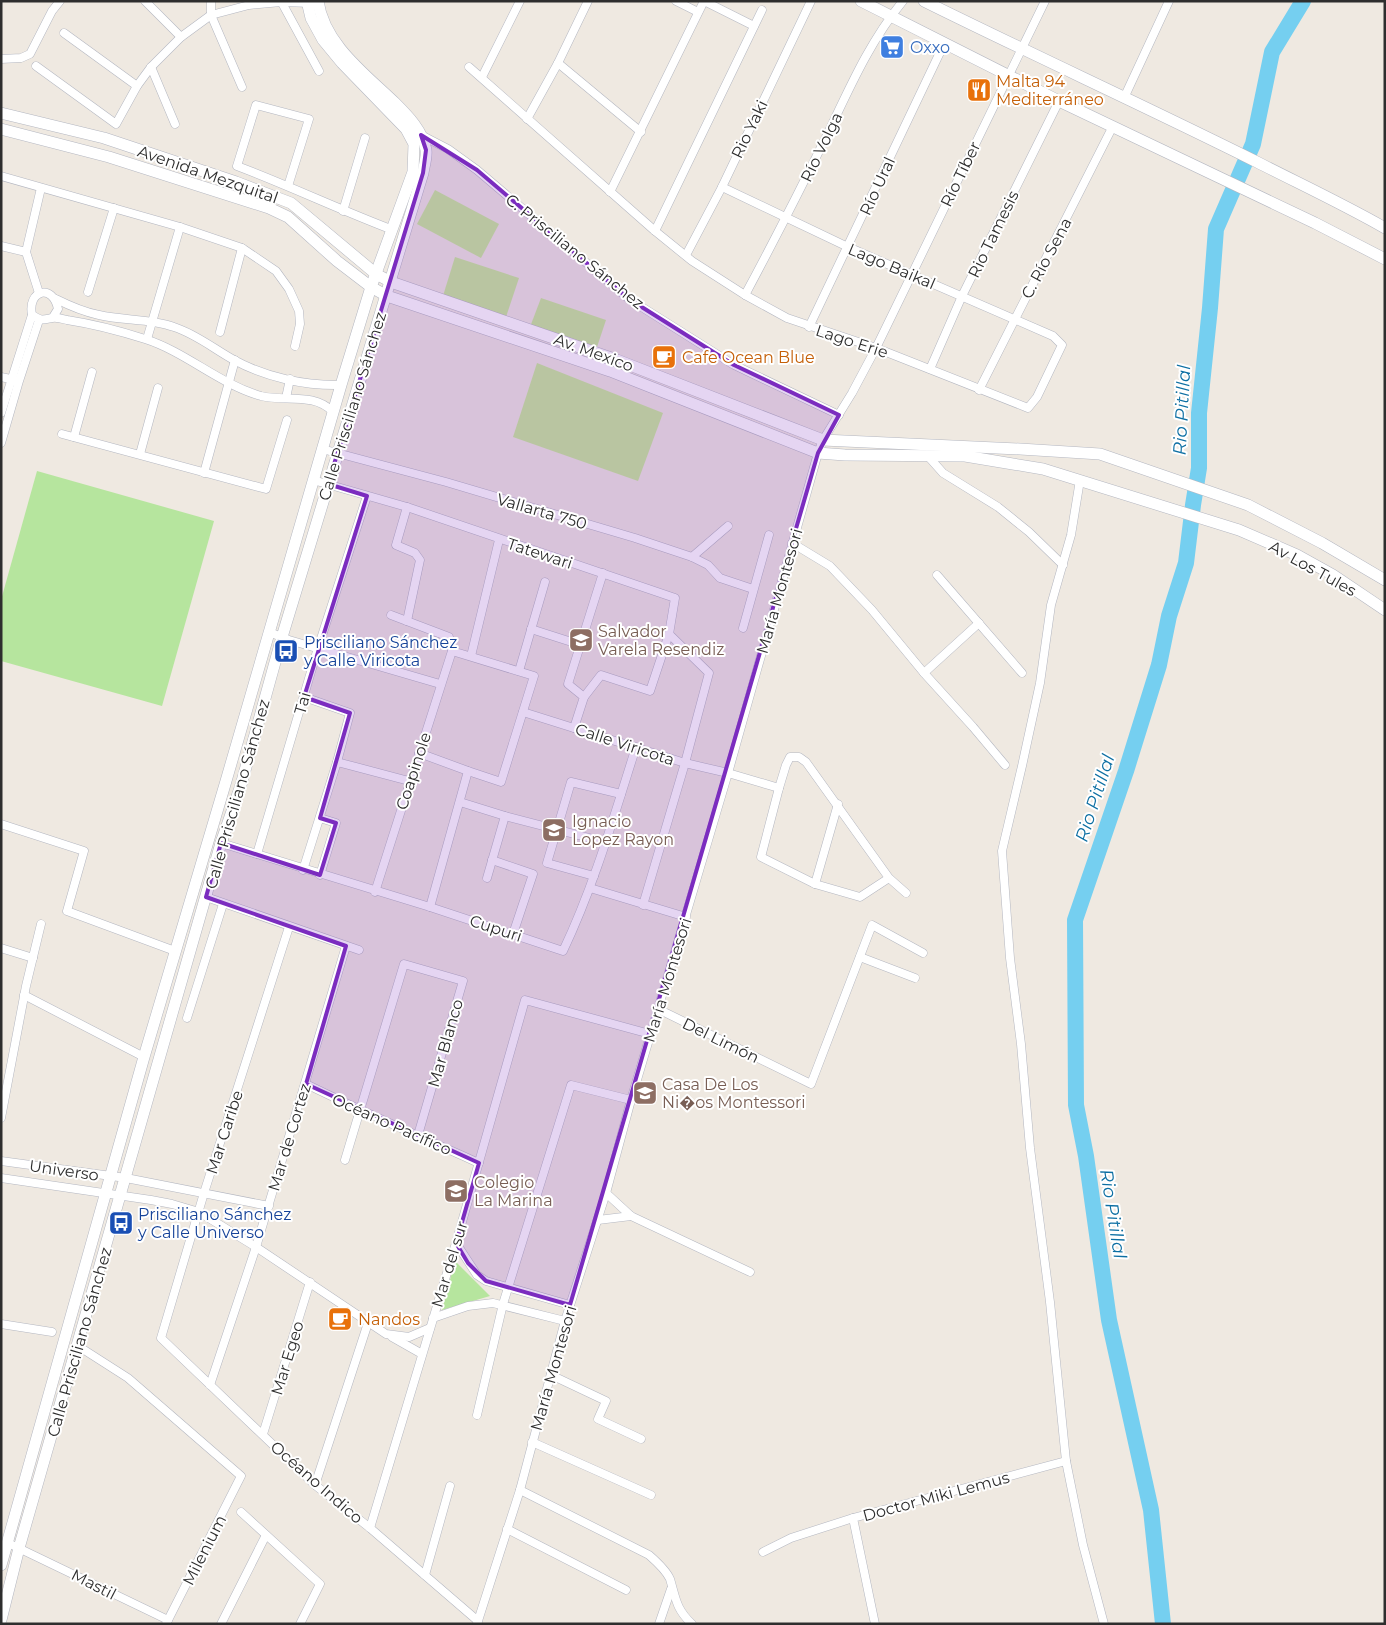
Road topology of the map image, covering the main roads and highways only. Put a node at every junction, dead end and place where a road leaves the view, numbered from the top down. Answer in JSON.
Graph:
{"nodes":[{"id":1,"x":861,"y":1,"type":"edge"},
{"id":2,"x":924,"y":1,"type":"edge"},
{"id":3,"x":313,"y":2,"type":"edge"},
{"id":4,"x":1,"y":113,"type":"edge"},
{"id":5,"x":1,"y":129,"type":"edge"},
{"id":6,"x":1385,"y":228,"type":"edge"},
{"id":7,"x":1385,"y":258,"type":"edge"},
{"id":8,"x":376,"y":274,"type":"junction"},
{"id":9,"x":390,"y":282,"type":"junction"},
{"id":10,"x":371,"y":287,"type":"junction"},
{"id":11,"x":387,"y":296,"type":"junction"},
{"id":12,"x":1100,"y":454,"type":"joint"},
{"id":13,"x":1080,"y":480,"type":"joint"},
{"id":14,"x":1385,"y":580,"type":"edge"},
{"id":15,"x":1385,"y":610,"type":"edge"},
{"id":16,"x":1,"y":1565,"type":"edge"},
{"id":17,"x":1,"y":1620,"type":"edge"}],
"edges":[{"from":1,"to":7,"type":"main road"},
{"from":2,"to":6,"type":"main road"},
{"from":3,"to":8,"type":"main road","name":"Calle Prisciliano Sánchez"},
{"from":3,"to":9,"type":"main road","name":"Calle Prisciliano Sánchez"},
{"from":4,"to":8,"type":"main road","name":"Avenida Mezquital"},
{"from":5,"to":10,"type":"main road","name":"Avenida Mezquital"},
{"from":8,"to":9,"type":"main road","name":"Avenida Mezquital"},
{"from":8,"to":10,"type":"main road","name":"Calle Prisciliano Sánchez"},
{"from":9,"to":11,"type":"main road","name":"Calle Prisciliano Sánchez"},
{"from":9,"to":12,"type":"main road","name":"Av. Mexico"},
{"from":10,"to":11,"type":"main road","name":"Avenida Mezquital"},
{"from":10,"to":16,"type":"main road","name":"Calle Prisciliano Sánchez"},
{"from":11,"to":13,"type":"main road","name":"Av. Mexico"},
{"from":11,"to":17,"type":"main road","name":"Calle Prisciliano Sánchez"},
{"from":12,"to":14,"type":"main road","name":"Av Los Tules"},
{"from":13,"to":15,"type":"main road","name":"Av Los Tules"}]}
